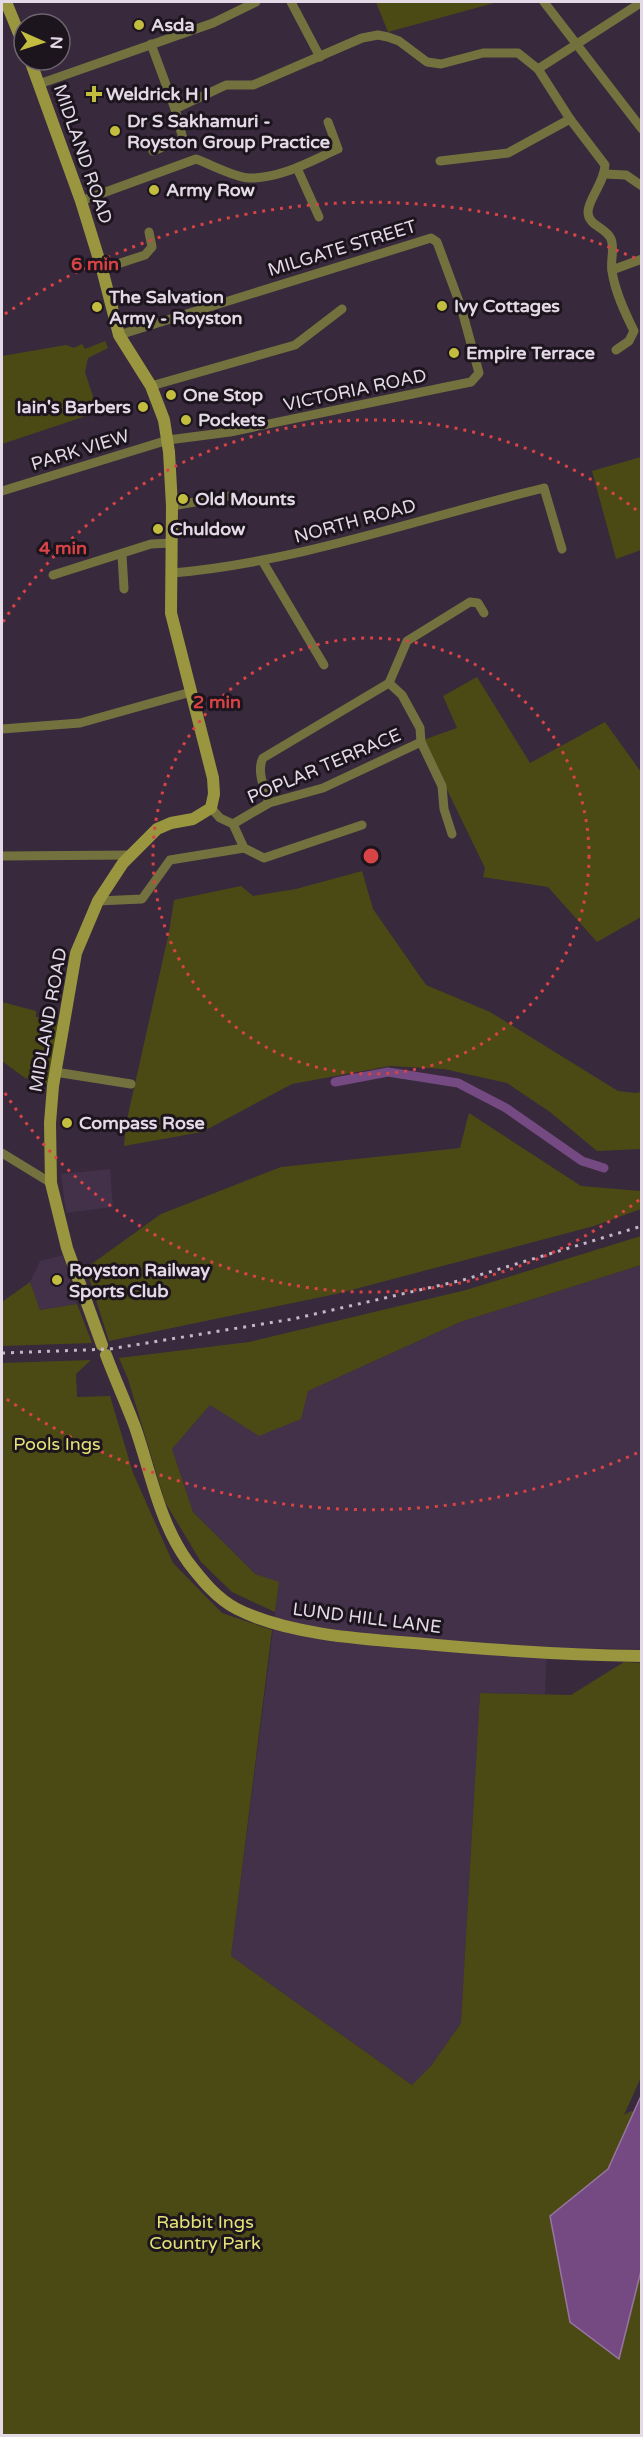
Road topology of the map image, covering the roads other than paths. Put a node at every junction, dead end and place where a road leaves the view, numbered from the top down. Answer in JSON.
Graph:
{"nodes":[{"id":1,"x":6,"y":2,"type":"edge"},
{"id":2,"x":256,"y":2,"type":"edge"},
{"id":3,"x":291,"y":2,"type":"edge"},
{"id":4,"x":544,"y":2,"type":"edge"},
{"id":5,"x":642,"y":2,"type":"edge"},
{"id":6,"x":244,"y":5,"type":"edge"},
{"id":7,"x":12,"y":17,"type":"edge"},
{"id":8,"x":151,"y":44,"type":"junction"},
{"id":9,"x":574,"y":44,"type":"junction"},
{"id":10,"x":320,"y":57,"type":"junction"},
{"id":11,"x":538,"y":69,"type":"junction"},
{"id":12,"x":34,"y":72,"type":"edge"},
{"id":13,"x":39,"y":84,"type":"junction"},
{"id":14,"x":175,"y":109,"type":"junction"},
{"id":15,"x":570,"y":119,"type":"junction"},
{"id":16,"x":328,"y":122,"type":"dead end"},
{"id":17,"x":642,"y":129,"type":"edge"},
{"id":18,"x":153,"y":151,"type":"dead end"},
{"id":19,"x":440,"y":161,"type":"dead end"},
{"id":20,"x":297,"y":168,"type":"junction"},
{"id":21,"x":605,"y":174,"type":"junction"},
{"id":22,"x":642,"y":186,"type":"edge"},
{"id":23,"x":81,"y":201,"type":"junction"},
{"id":24,"x":319,"y":217,"type":"dead end"},
{"id":25,"x":149,"y":232,"type":"dead end"},
{"id":26,"x":642,"y":259,"type":"edge"},
{"id":27,"x":102,"y":269,"type":"junction"},
{"id":28,"x":612,"y":270,"type":"junction"},
{"id":29,"x":342,"y":309,"type":"dead end"},
{"id":30,"x":638,"y":331,"type":"edge"},
{"id":31,"x":119,"y":335,"type":"junction"},
{"id":32,"x":616,"y":350,"type":"dead end"},
{"id":33,"x":476,"y":379,"type":"joint"},
{"id":34,"x":151,"y":386,"type":"junction"},
{"id":35,"x":168,"y":440,"type":"junction"},
{"id":36,"x":2,"y":491,"type":"edge"},
{"id":37,"x":230,"y":496,"type":"dead end"},
{"id":38,"x":172,"y":506,"type":"junction"},
{"id":39,"x":172,"y":543,"type":"junction"},
{"id":40,"x":562,"y":549,"type":"dead end"},
{"id":41,"x":122,"y":555,"type":"junction"},
{"id":42,"x":263,"y":562,"type":"junction"},
{"id":43,"x":172,"y":573,"type":"junction"},
{"id":44,"x":53,"y":575,"type":"dead end"},
{"id":45,"x":124,"y":589,"type":"dead end"},
{"id":46,"x":484,"y":613,"type":"dead end"},
{"id":47,"x":324,"y":665,"type":"dead end"},
{"id":48,"x":389,"y":683,"type":"junction"},
{"id":49,"x":191,"y":692,"type":"junction"},
{"id":50,"x":2,"y":729,"type":"edge"},
{"id":51,"x":422,"y":742,"type":"junction"},
{"id":52,"x":269,"y":803,"type":"junction"},
{"id":53,"x":211,"y":808,"type":"junction"},
{"id":54,"x":233,"y":824,"type":"junction"},
{"id":55,"x":363,"y":825,"type":"dead end"},
{"id":56,"x":452,"y":834,"type":"dead end"},
{"id":57,"x":244,"y":848,"type":"junction"},
{"id":58,"x":132,"y":855,"type":"junction"},
{"id":59,"x":2,"y":856,"type":"edge"},
{"id":60,"x":98,"y":901,"type":"junction"},
{"id":61,"x":55,"y":1072,"type":"junction"},
{"id":62,"x":131,"y":1084,"type":"dead end"},
{"id":63,"x":2,"y":1153,"type":"edge"},
{"id":64,"x":51,"y":1183,"type":"junction"},
{"id":65,"x":642,"y":1656,"type":"edge"}],
"edges":[{"from":1,"to":7,"type":"main road"},
{"from":2,"to":6,"type":"street"},
{"from":3,"to":10,"type":"street"},
{"from":4,"to":9,"type":"street"},
{"from":5,"to":9,"type":"street"},
{"from":6,"to":8,"type":"street"},
{"from":8,"to":13,"type":"street"},
{"from":8,"to":14,"type":"street"},
{"from":9,"to":11,"type":"street"},
{"from":9,"to":17,"type":"street"},
{"from":10,"to":11,"type":"street"},
{"from":10,"to":14,"type":"street"},
{"from":11,"to":15,"type":"street"},
{"from":12,"to":13,"type":"main road","name":"MIDLAND ROAD"},
{"from":13,"to":23,"type":"main road","name":"MIDLAND ROAD"},
{"from":14,"to":18,"type":"street"},
{"from":15,"to":19,"type":"street"},
{"from":15,"to":21,"type":"street"},
{"from":16,"to":20,"type":"street"},
{"from":20,"to":23,"type":"street"},
{"from":20,"to":24,"type":"street"},
{"from":21,"to":22,"type":"street"},
{"from":21,"to":28,"type":"street"},
{"from":23,"to":27,"type":"main road","name":"MIDLAND ROAD"},
{"from":25,"to":27,"type":"street"},
{"from":26,"to":28,"type":"street"},
{"from":27,"to":31,"type":"main road","name":"MIDLAND ROAD"},
{"from":28,"to":30,"type":"street"},
{"from":29,"to":34,"type":"street"},
{"from":30,"to":32,"type":"street"},
{"from":31,"to":33,"type":"street","name":"MILGATE STREET"},
{"from":31,"to":34,"type":"main road","name":"MIDLAND ROAD"},
{"from":33,"to":35,"type":"street","name":"VICTORIA ROAD"},
{"from":34,"to":35,"type":"main road","name":"MIDLAND ROAD"},
{"from":35,"to":36,"type":"street","name":"PARK VIEW"},
{"from":35,"to":38,"type":"main road","name":"MIDLAND ROAD"},
{"from":37,"to":38,"type":"street"},
{"from":38,"to":39,"type":"main road","name":"MIDLAND ROAD"},
{"from":39,"to":41,"type":"street"},
{"from":39,"to":43,"type":"main road","name":"MIDLAND ROAD"},
{"from":40,"to":42,"type":"street","name":"NORTH ROAD"},
{"from":41,"to":44,"type":"street"},
{"from":41,"to":45,"type":"street"},
{"from":42,"to":43,"type":"street","name":"NORTH ROAD"},
{"from":42,"to":47,"type":"street"},
{"from":43,"to":49,"type":"main road","name":"MIDLAND ROAD"},
{"from":46,"to":48,"type":"street"},
{"from":48,"to":51,"type":"street"},
{"from":48,"to":52,"type":"street"},
{"from":49,"to":50,"type":"street"},
{"from":49,"to":53,"type":"main road","name":"MIDLAND ROAD"},
{"from":51,"to":52,"type":"street","name":"POPLAR TERRACE"},
{"from":51,"to":56,"type":"street"},
{"from":52,"to":54,"type":"street","name":"POPLAR TERRACE"},
{"from":53,"to":54,"type":"street","name":"POPLAR TERRACE"},
{"from":53,"to":58,"type":"main road","name":"MIDLAND ROAD"},
{"from":54,"to":57,"type":"street"},
{"from":55,"to":57,"type":"street"},
{"from":57,"to":60,"type":"street"},
{"from":58,"to":59,"type":"street"},
{"from":58,"to":60,"type":"main road","name":"MIDLAND ROAD"},
{"from":60,"to":61,"type":"main road","name":"MIDLAND ROAD"},
{"from":61,"to":62,"type":"street"},
{"from":61,"to":64,"type":"main road","name":"MIDLAND ROAD"},
{"from":63,"to":64,"type":"street"},
{"from":64,"to":65,"type":"main road","name":"LUND HILL LANE"}]}
